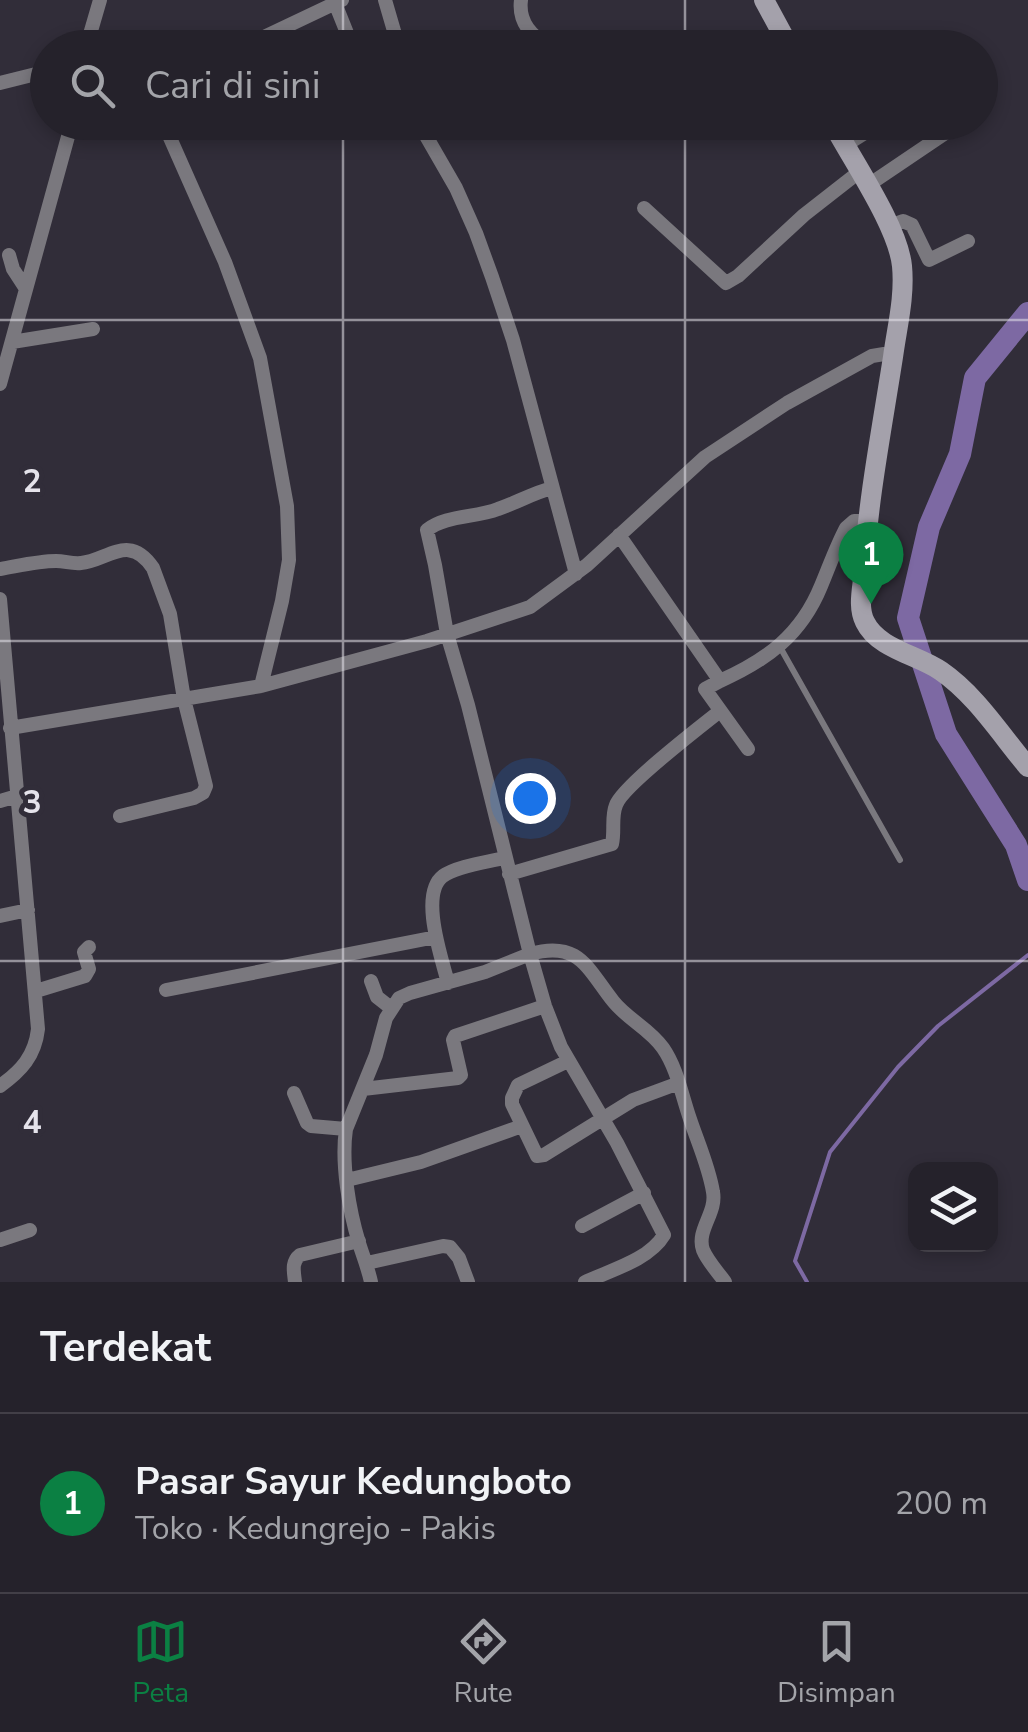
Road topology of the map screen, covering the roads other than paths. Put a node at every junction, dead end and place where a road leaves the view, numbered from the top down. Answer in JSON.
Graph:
{"nodes":[{"id":1,"x":100,"y":0,"type":"edge"},
{"id":2,"x":384,"y":0,"type":"edge"},
{"id":3,"x":521,"y":0,"type":"edge"},
{"id":4,"x":764,"y":0,"type":"edge"},
{"id":5,"x":338,"y":2,"type":"edge"},
{"id":6,"x":91,"y":30,"type":"edge"},
{"id":7,"x":280,"y":30,"type":"edge"},
{"id":8,"x":347,"y":30,"type":"edge"},
{"id":9,"x":393,"y":30,"type":"edge"},
{"id":10,"x":529,"y":30,"type":"edge"},
{"id":11,"x":780,"y":30,"type":"edge"},
{"id":12,"x":30,"y":76,"type":"edge"},
{"id":13,"x":0,"y":83,"type":"edge"},
{"id":14,"x":71,"y":140,"type":"edge"},
{"id":15,"x":170,"y":140,"type":"edge"},
{"id":16,"x":428,"y":140,"type":"edge"},
{"id":17,"x":841,"y":140,"type":"edge"},
{"id":18,"x":854,"y":140,"type":"edge"},
{"id":19,"x":933,"y":140,"type":"edge"},
{"id":20,"x":844,"y":146,"type":"junction"},
{"id":21,"x":863,"y":179,"type":"junction"},
{"id":22,"x":644,"y":208,"type":"dead end"},
{"id":23,"x":888,"y":226,"type":"junction"},
{"id":24,"x":968,"y":241,"type":"dead end"},
{"id":25,"x":9,"y":255,"type":"dead end"},
{"id":26,"x":26,"y":289,"type":"junction"},
{"id":27,"x":93,"y":330,"type":"dead end"},
{"id":28,"x":12,"y":342,"type":"junction"},
{"id":29,"x":892,"y":359,"type":"junction"},
{"id":30,"x":0,"y":384,"type":"edge"},
{"id":31,"x":552,"y":488,"type":"junction"},
{"id":32,"x":867,"y":520,"type":"junction"},
{"id":33,"x":619,"y":535,"type":"junction"},
{"id":34,"x":0,"y":569,"type":"edge"},
{"id":35,"x":581,"y":570,"type":"junction"},
{"id":36,"x":0,"y":600,"type":"edge"},
{"id":37,"x":447,"y":634,"type":"junction"},
{"id":38,"x":779,"y":646,"type":"junction"},
{"id":39,"x":720,"y":681,"type":"junction"},
{"id":40,"x":261,"y":686,"type":"junction"},
{"id":41,"x":184,"y":699,"type":"junction"},
{"id":42,"x":720,"y":710,"type":"junction"},
{"id":43,"x":10,"y":728,"type":"junction"},
{"id":44,"x":748,"y":749,"type":"dead end"},
{"id":45,"x":1028,"y":767,"type":"edge"},
{"id":46,"x":16,"y":796,"type":"junction"},
{"id":47,"x":0,"y":801,"type":"edge"},
{"id":48,"x":120,"y":816,"type":"dead end"},
{"id":49,"x":504,"y":858,"type":"junction"},
{"id":50,"x":900,"y":860,"type":"dead end"},
{"id":51,"x":509,"y":874,"type":"junction"},
{"id":52,"x":28,"y":910,"type":"junction"},
{"id":53,"x":0,"y":916,"type":"edge"},
{"id":54,"x":436,"y":937,"type":"junction"},
{"id":55,"x":89,"y":947,"type":"dead end"},
{"id":56,"x":530,"y":954,"type":"junction"},
{"id":57,"x":371,"y":981,"type":"dead end"},
{"id":58,"x":448,"y":983,"type":"junction"},
{"id":59,"x":166,"y":990,"type":"dead end"},
{"id":60,"x":36,"y":991,"type":"junction"},
{"id":61,"x":545,"y":1006,"type":"junction"},
{"id":62,"x":391,"y":1008,"type":"junction"},
{"id":63,"x":568,"y":1061,"type":"junction"},
{"id":64,"x":679,"y":1083,"type":"junction"},
{"id":65,"x":0,"y":1086,"type":"edge"},
{"id":66,"x":363,"y":1090,"type":"junction"},
{"id":67,"x":294,"y":1093,"type":"dead end"},
{"id":68,"x":602,"y":1118,"type":"junction"},
{"id":69,"x":522,"y":1126,"type":"junction"},
{"id":70,"x":346,"y":1129,"type":"junction"},
{"id":71,"x":347,"y":1180,"type":"junction"},
{"id":72,"x":644,"y":1193,"type":"junction"},
{"id":73,"x":582,"y":1226,"type":"dead end"},
{"id":74,"x":30,"y":1230,"type":"dead end"},
{"id":75,"x":0,"y":1240,"type":"edge"},
{"id":76,"x":359,"y":1242,"type":"junction"},
{"id":77,"x":367,"y":1262,"type":"junction"},
{"id":78,"x":294,"y":1282,"type":"edge"},
{"id":79,"x":371,"y":1282,"type":"edge"},
{"id":80,"x":468,"y":1282,"type":"edge"},
{"id":81,"x":585,"y":1282,"type":"edge"},
{"id":82,"x":725,"y":1282,"type":"edge"}],
"edges":[{"from":1,"to":6,"type":"street"},
{"from":2,"to":9,"type":"street"},
{"from":3,"to":10,"type":"street"},
{"from":4,"to":11,"type":"main road"},
{"from":5,"to":7,"type":"street"},
{"from":5,"to":8,"type":"street"},
{"from":12,"to":13,"type":"street"},
{"from":14,"to":26,"type":"street"},
{"from":15,"to":40,"type":"street"},
{"from":16,"to":31,"type":"street"},
{"from":17,"to":20,"type":"main road"},
{"from":18,"to":20,"type":"street"},
{"from":19,"to":21,"type":"street"},
{"from":20,"to":21,"type":"main road"},
{"from":21,"to":22,"type":"street"},
{"from":21,"to":23,"type":"main road"},
{"from":23,"to":24,"type":"street"},
{"from":23,"to":29,"type":"main road"},
{"from":25,"to":26,"type":"street"},
{"from":26,"to":28,"type":"street"},
{"from":27,"to":28,"type":"street"},
{"from":28,"to":30,"type":"street"},
{"from":29,"to":32,"type":"main road"},
{"from":29,"to":33,"type":"street"},
{"from":31,"to":35,"type":"street"},
{"from":31,"to":37,"type":"street"},
{"from":32,"to":38,"type":"street"},
{"from":32,"to":45,"type":"main road"},
{"from":33,"to":35,"type":"street"},
{"from":33,"to":39,"type":"street"},
{"from":34,"to":41,"type":"street"},
{"from":35,"to":37,"type":"street"},
{"from":36,"to":43,"type":"street"},
{"from":37,"to":40,"type":"street"},
{"from":37,"to":49,"type":"street"},
{"from":38,"to":39,"type":"street"},
{"from":38,"to":50,"type":"lane"},
{"from":39,"to":42,"type":"street"},
{"from":40,"to":41,"type":"street"},
{"from":41,"to":43,"type":"street"},
{"from":41,"to":48,"type":"street"},
{"from":42,"to":44,"type":"street"},
{"from":42,"to":51,"type":"street"},
{"from":43,"to":46,"type":"street"},
{"from":46,"to":47,"type":"street"},
{"from":46,"to":52,"type":"street"},
{"from":49,"to":51,"type":"street"},
{"from":49,"to":54,"type":"street"},
{"from":51,"to":56,"type":"street"},
{"from":52,"to":53,"type":"street"},
{"from":52,"to":60,"type":"street"},
{"from":54,"to":58,"type":"street"},
{"from":54,"to":59,"type":"street"},
{"from":55,"to":60,"type":"street"},
{"from":56,"to":58,"type":"street"},
{"from":56,"to":61,"type":"street"},
{"from":56,"to":64,"type":"street"},
{"from":57,"to":62,"type":"street"},
{"from":58,"to":62,"type":"street"},
{"from":60,"to":65,"type":"street"},
{"from":61,"to":63,"type":"street"},
{"from":61,"to":66,"type":"street"},
{"from":62,"to":66,"type":"street"},
{"from":63,"to":68,"type":"street"},
{"from":63,"to":69,"type":"street"},
{"from":64,"to":68,"type":"street"},
{"from":64,"to":82,"type":"street"},
{"from":66,"to":70,"type":"street"},
{"from":67,"to":70,"type":"street"},
{"from":68,"to":69,"type":"street"},
{"from":68,"to":72,"type":"street"},
{"from":69,"to":71,"type":"street"},
{"from":70,"to":71,"type":"street"},
{"from":71,"to":76,"type":"street"},
{"from":72,"to":73,"type":"street"},
{"from":72,"to":81,"type":"street"},
{"from":74,"to":75,"type":"street"},
{"from":76,"to":77,"type":"street"},
{"from":76,"to":78,"type":"street"},
{"from":77,"to":79,"type":"street"},
{"from":77,"to":80,"type":"street"}]}
